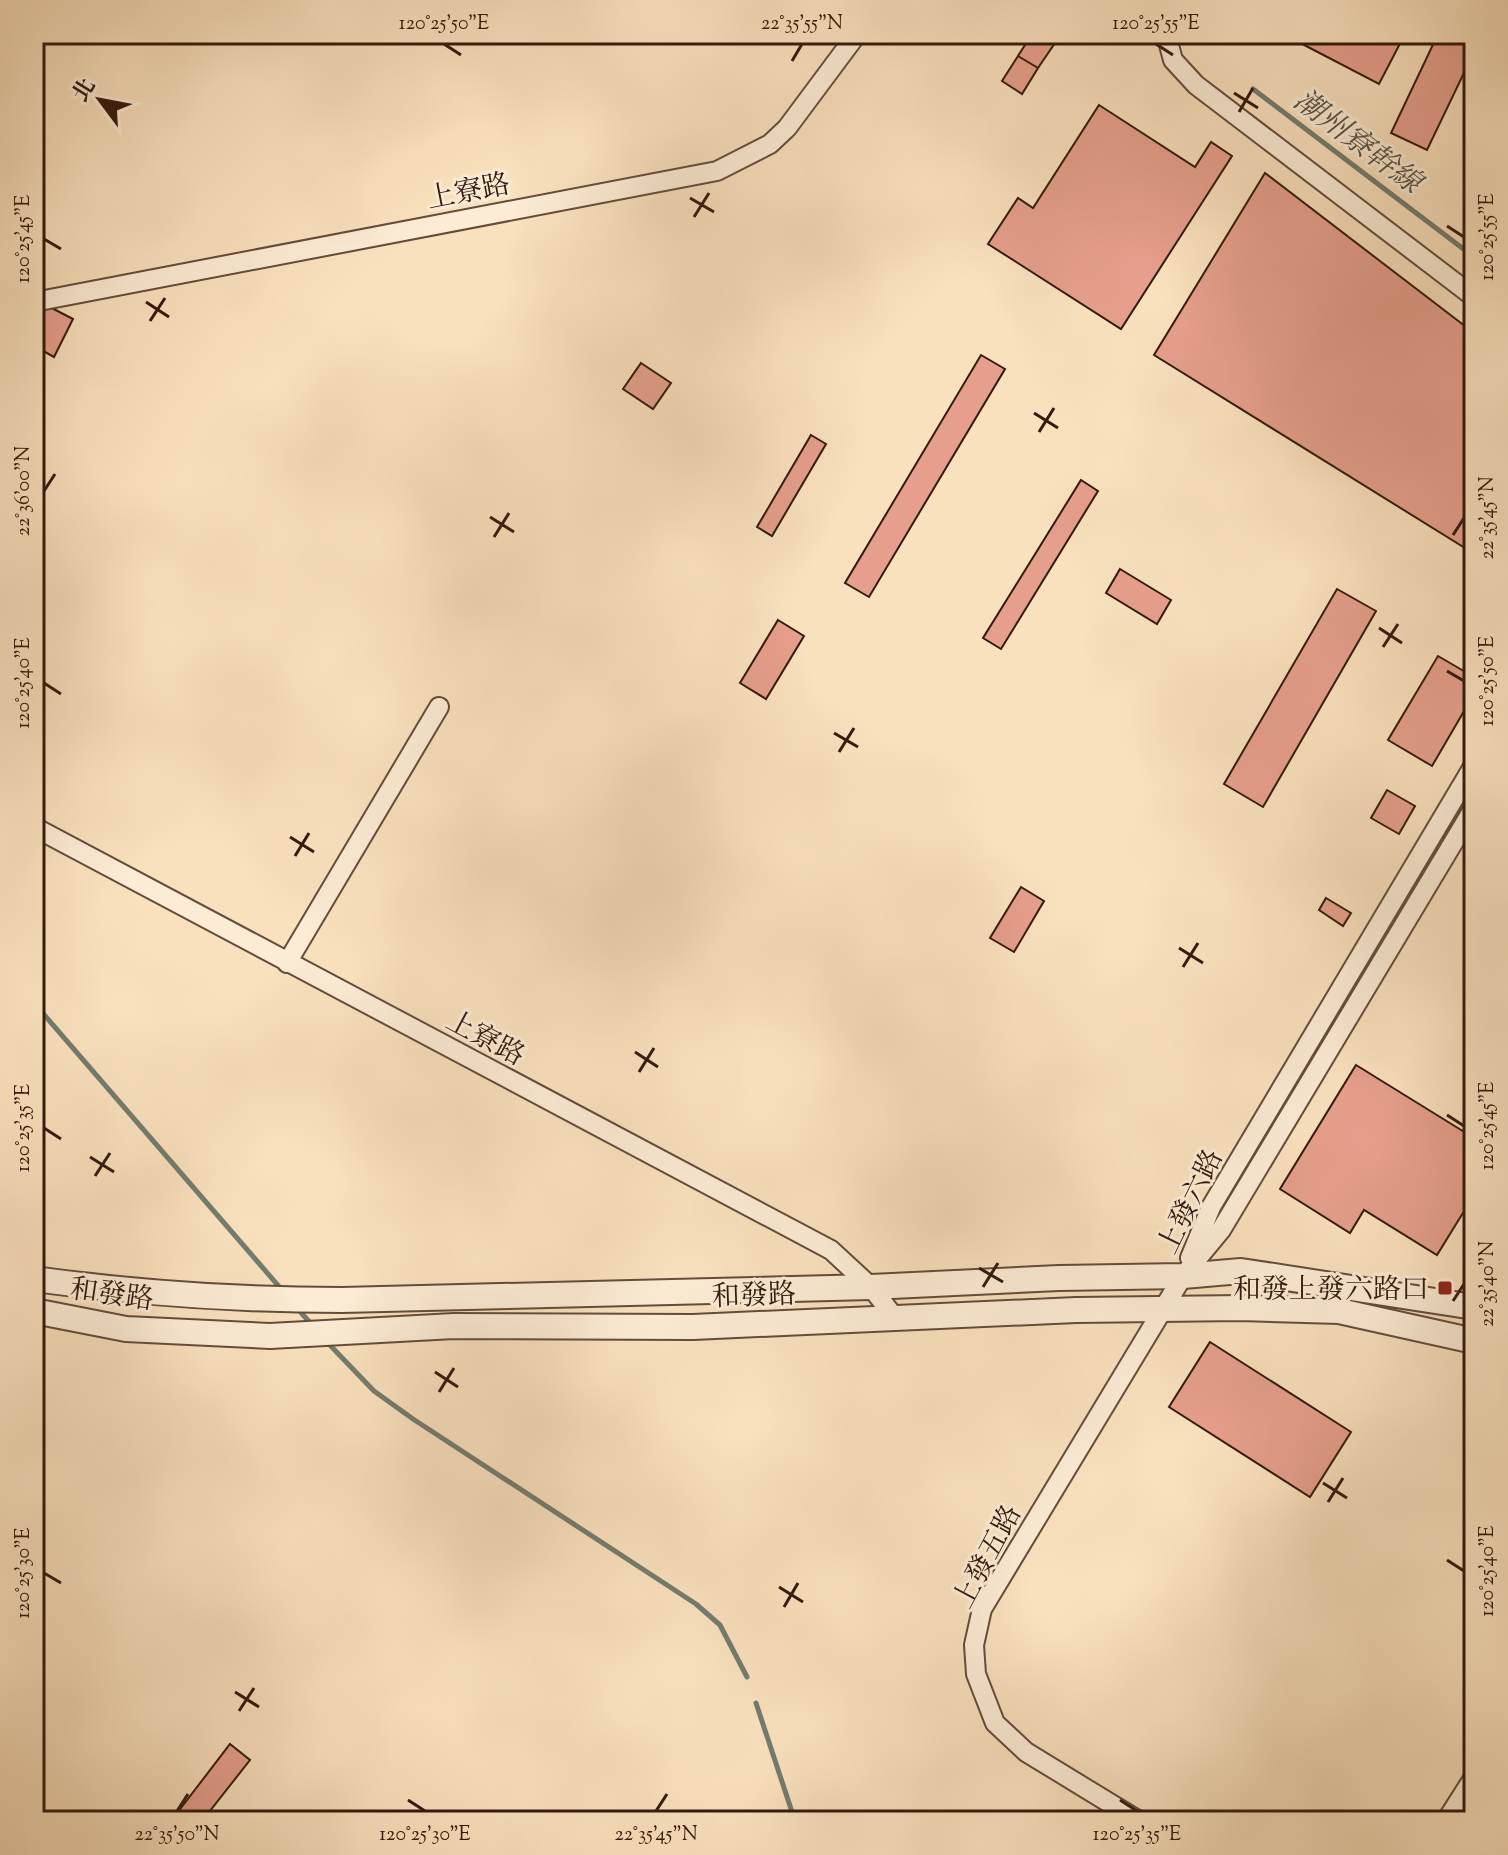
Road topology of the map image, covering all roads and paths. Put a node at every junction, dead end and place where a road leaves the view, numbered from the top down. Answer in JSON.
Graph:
{"nodes":[{"id":1,"x":857,"y":34,"type":"edge"},
{"id":2,"x":1166,"y":34,"type":"edge"},
{"id":3,"x":1474,"y":297,"type":"edge"},
{"id":4,"x":34,"y":302,"type":"edge"},
{"id":5,"x":439,"y":707,"type":"dead end"},
{"id":6,"x":1474,"y":765,"type":"edge"},
{"id":7,"x":1474,"y":808,"type":"edge"},
{"id":8,"x":34,"y":827,"type":"edge"},
{"id":9,"x":287,"y":963,"type":"junction"},
{"id":10,"x":1183,"y":1276,"type":"junction"},
{"id":11,"x":34,"y":1279,"type":"edge"},
{"id":12,"x":871,"y":1287,"type":"junction"},
{"id":13,"x":1474,"y":1307,"type":"edge"},
{"id":14,"x":1163,"y":1309,"type":"junction"},
{"id":15,"x":34,"y":1311,"type":"edge"},
{"id":16,"x":895,"y":1318,"type":"junction"},
{"id":17,"x":1474,"y":1341,"type":"edge"},
{"id":18,"x":1474,"y":1777,"type":"edge"},
{"id":19,"x":1139,"y":1821,"type":"edge"},
{"id":20,"x":1446,"y":1821,"type":"edge"}],
"edges":[{"from":1,"to":4,"type":"street","name":"上寮路"},
{"from":2,"to":3,"type":"street"},
{"from":5,"to":9,"type":"street"},
{"from":6,"to":10,"type":"street","name":"上發六路"},
{"from":7,"to":10,"type":"street","name":"上發六路"},
{"from":8,"to":9,"type":"street","name":"上寮路"},
{"from":9,"to":12,"type":"street","name":"上寮路"},
{"from":10,"to":12,"type":"street","name":"和發路"},
{"from":10,"to":13,"type":"street","name":"和發路"},
{"from":10,"to":14,"type":"street","name":"上發五路"},
{"from":11,"to":12,"type":"street","name":"和發路"},
{"from":12,"to":16,"type":"street","name":"上寮路"},
{"from":14,"to":16,"type":"street","name":"和發路"},
{"from":14,"to":17,"type":"street","name":"和發路"},
{"from":14,"to":19,"type":"street","name":"上發五路"},
{"from":15,"to":16,"type":"street","name":"和發路"},
{"from":18,"to":20,"type":"street"}]}
